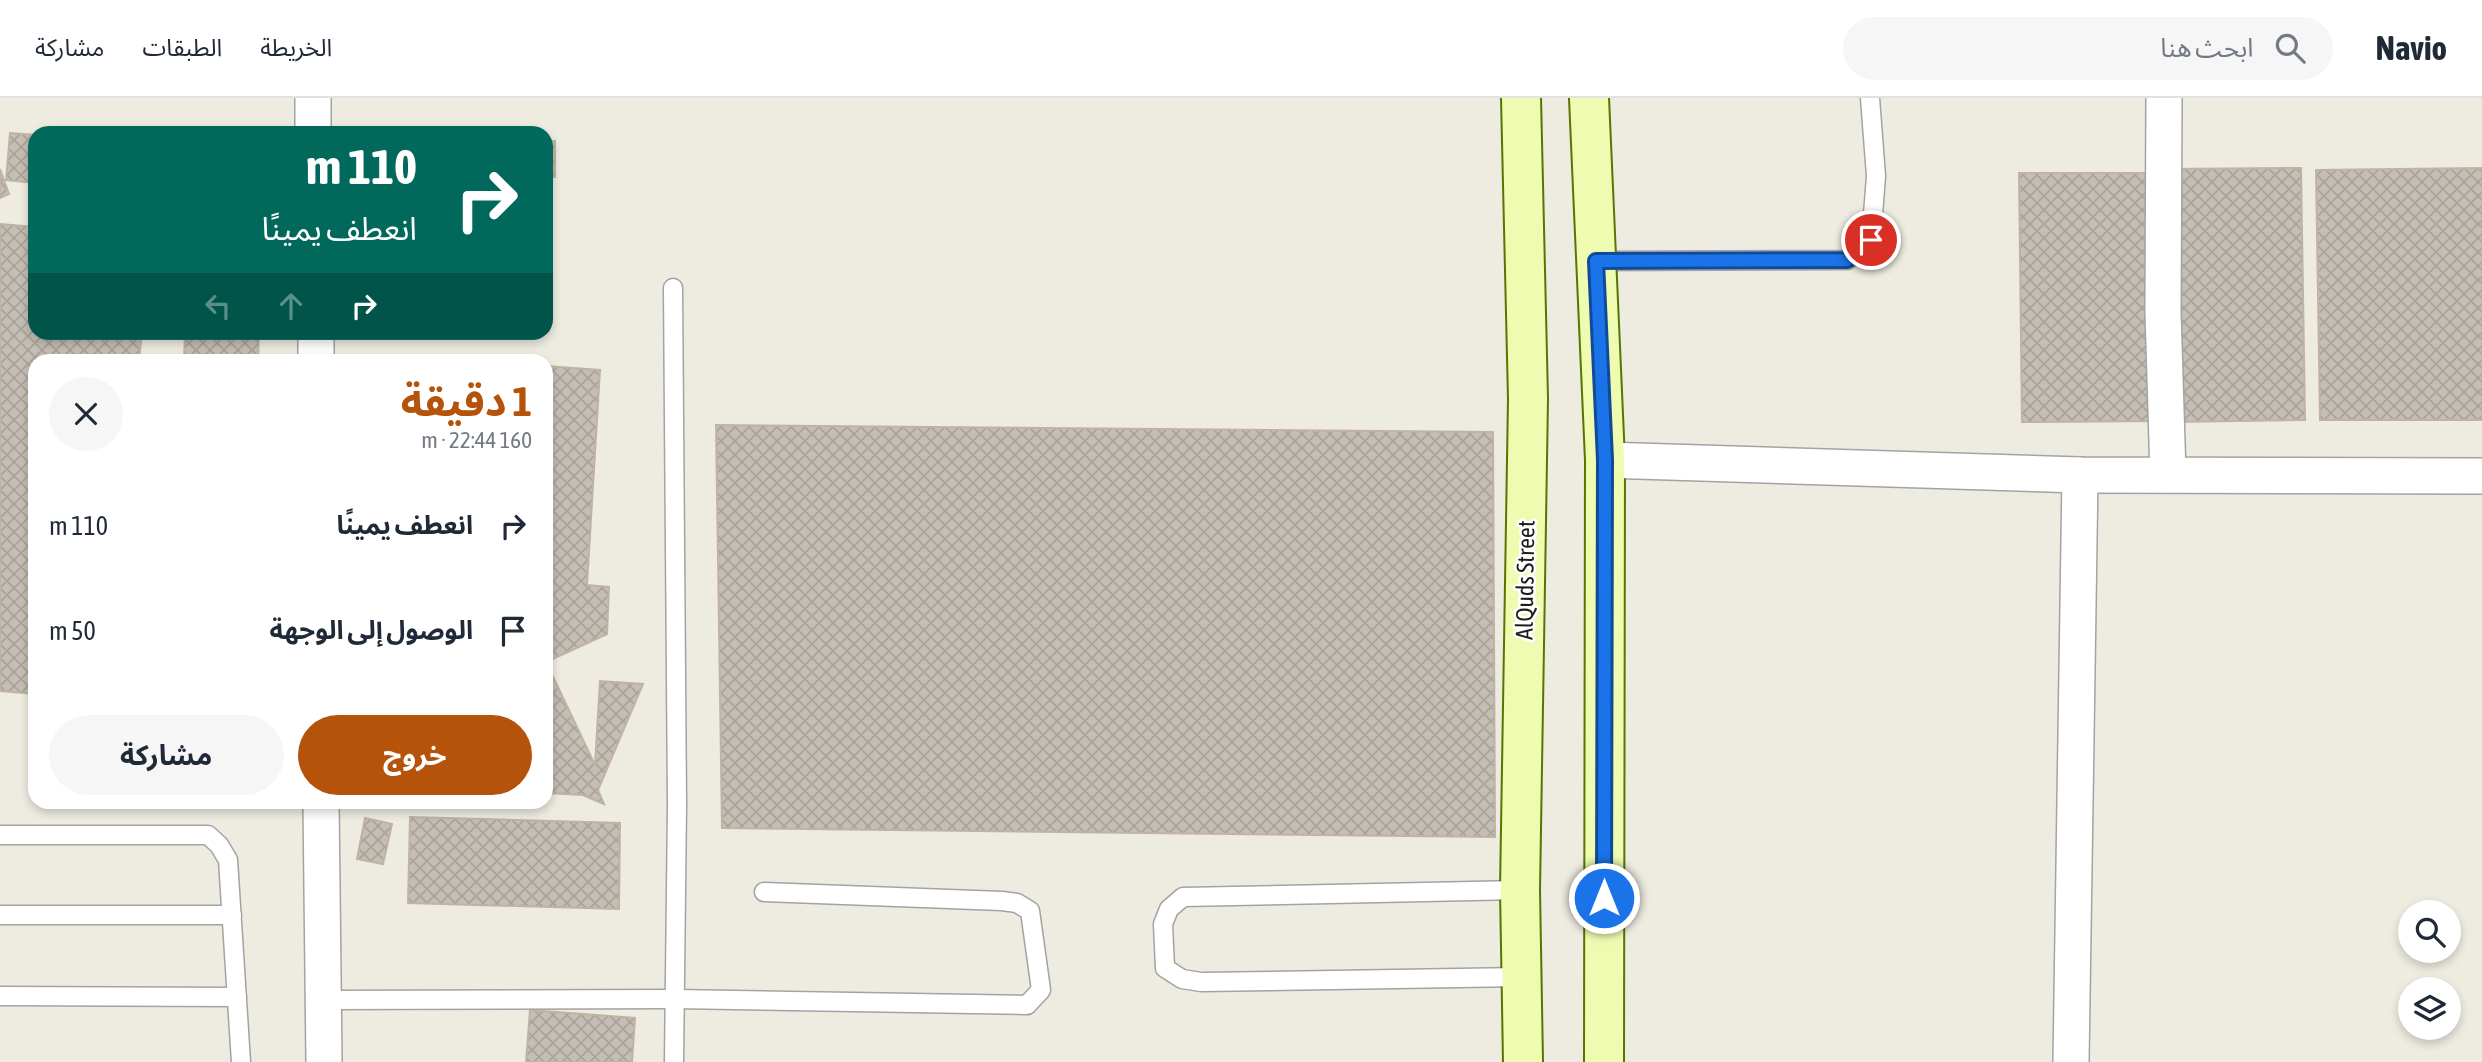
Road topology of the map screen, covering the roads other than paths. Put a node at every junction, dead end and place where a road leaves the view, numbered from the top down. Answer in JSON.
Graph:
{"nodes":[{"id":1,"x":313,"y":98,"type":"edge"},
{"id":2,"x":1521,"y":98,"type":"edge"},
{"id":3,"x":1589,"y":98,"type":"edge"},
{"id":4,"x":1870,"y":98,"type":"edge"},
{"id":5,"x":2164,"y":98,"type":"edge"},
{"id":6,"x":313,"y":126,"type":"edge"},
{"id":7,"x":1596,"y":261,"type":"junction"},
{"id":8,"x":673,"y":288,"type":"dead end"},
{"id":9,"x":1605,"y":460,"type":"junction"},
{"id":10,"x":2080,"y":475,"type":"junction"},
{"id":11,"x":2168,"y":475,"type":"junction"},
{"id":12,"x":2482,"y":476,"type":"edge"},
{"id":13,"x":321,"y":809,"type":"edge"},
{"id":14,"x":0,"y":835,"type":"edge"},
{"id":15,"x":1520,"y":890,"type":"junction"},
{"id":16,"x":764,"y":892,"type":"dead end"},
{"id":17,"x":0,"y":915,"type":"edge"},
{"id":18,"x":232,"y":915,"type":"junction"},
{"id":19,"x":1521,"y":977,"type":"junction"},
{"id":20,"x":0,"y":996,"type":"edge"},
{"id":21,"x":237,"y":997,"type":"junction"},
{"id":22,"x":675,"y":999,"type":"junction"},
{"id":23,"x":323,"y":1000,"type":"junction"},
{"id":24,"x":241,"y":1062,"type":"edge"},
{"id":25,"x":324,"y":1062,"type":"edge"},
{"id":26,"x":674,"y":1062,"type":"edge"},
{"id":27,"x":1523,"y":1062,"type":"edge"},
{"id":28,"x":1604,"y":1062,"type":"edge"},
{"id":29,"x":2071,"y":1062,"type":"edge"}],
"edges":[{"from":1,"to":6,"type":"street"},
{"from":2,"to":15,"type":"street","name":"AlQuds Street"},
{"from":3,"to":7,"type":"street"},
{"from":4,"to":7,"type":"lane"},
{"from":5,"to":11,"type":"street"},
{"from":7,"to":9,"type":"street"},
{"from":8,"to":22,"type":"lane"},
{"from":9,"to":10,"type":"street"},
{"from":9,"to":28,"type":"street"},
{"from":10,"to":11,"type":"street"},
{"from":10,"to":29,"type":"street"},
{"from":11,"to":12,"type":"street"},
{"from":13,"to":23,"type":"street"},
{"from":14,"to":18,"type":"lane"},
{"from":15,"to":19,"type":"street","name":"AlQuds Street"},
{"from":15,"to":19,"type":"lane"},
{"from":16,"to":22,"type":"lane"},
{"from":17,"to":18,"type":"lane"},
{"from":18,"to":21,"type":"lane"},
{"from":19,"to":27,"type":"street","name":"AlQuds Street"},
{"from":20,"to":21,"type":"lane"},
{"from":21,"to":24,"type":"lane"},
{"from":22,"to":23,"type":"lane"},
{"from":22,"to":26,"type":"lane"},
{"from":23,"to":25,"type":"street"}]}
